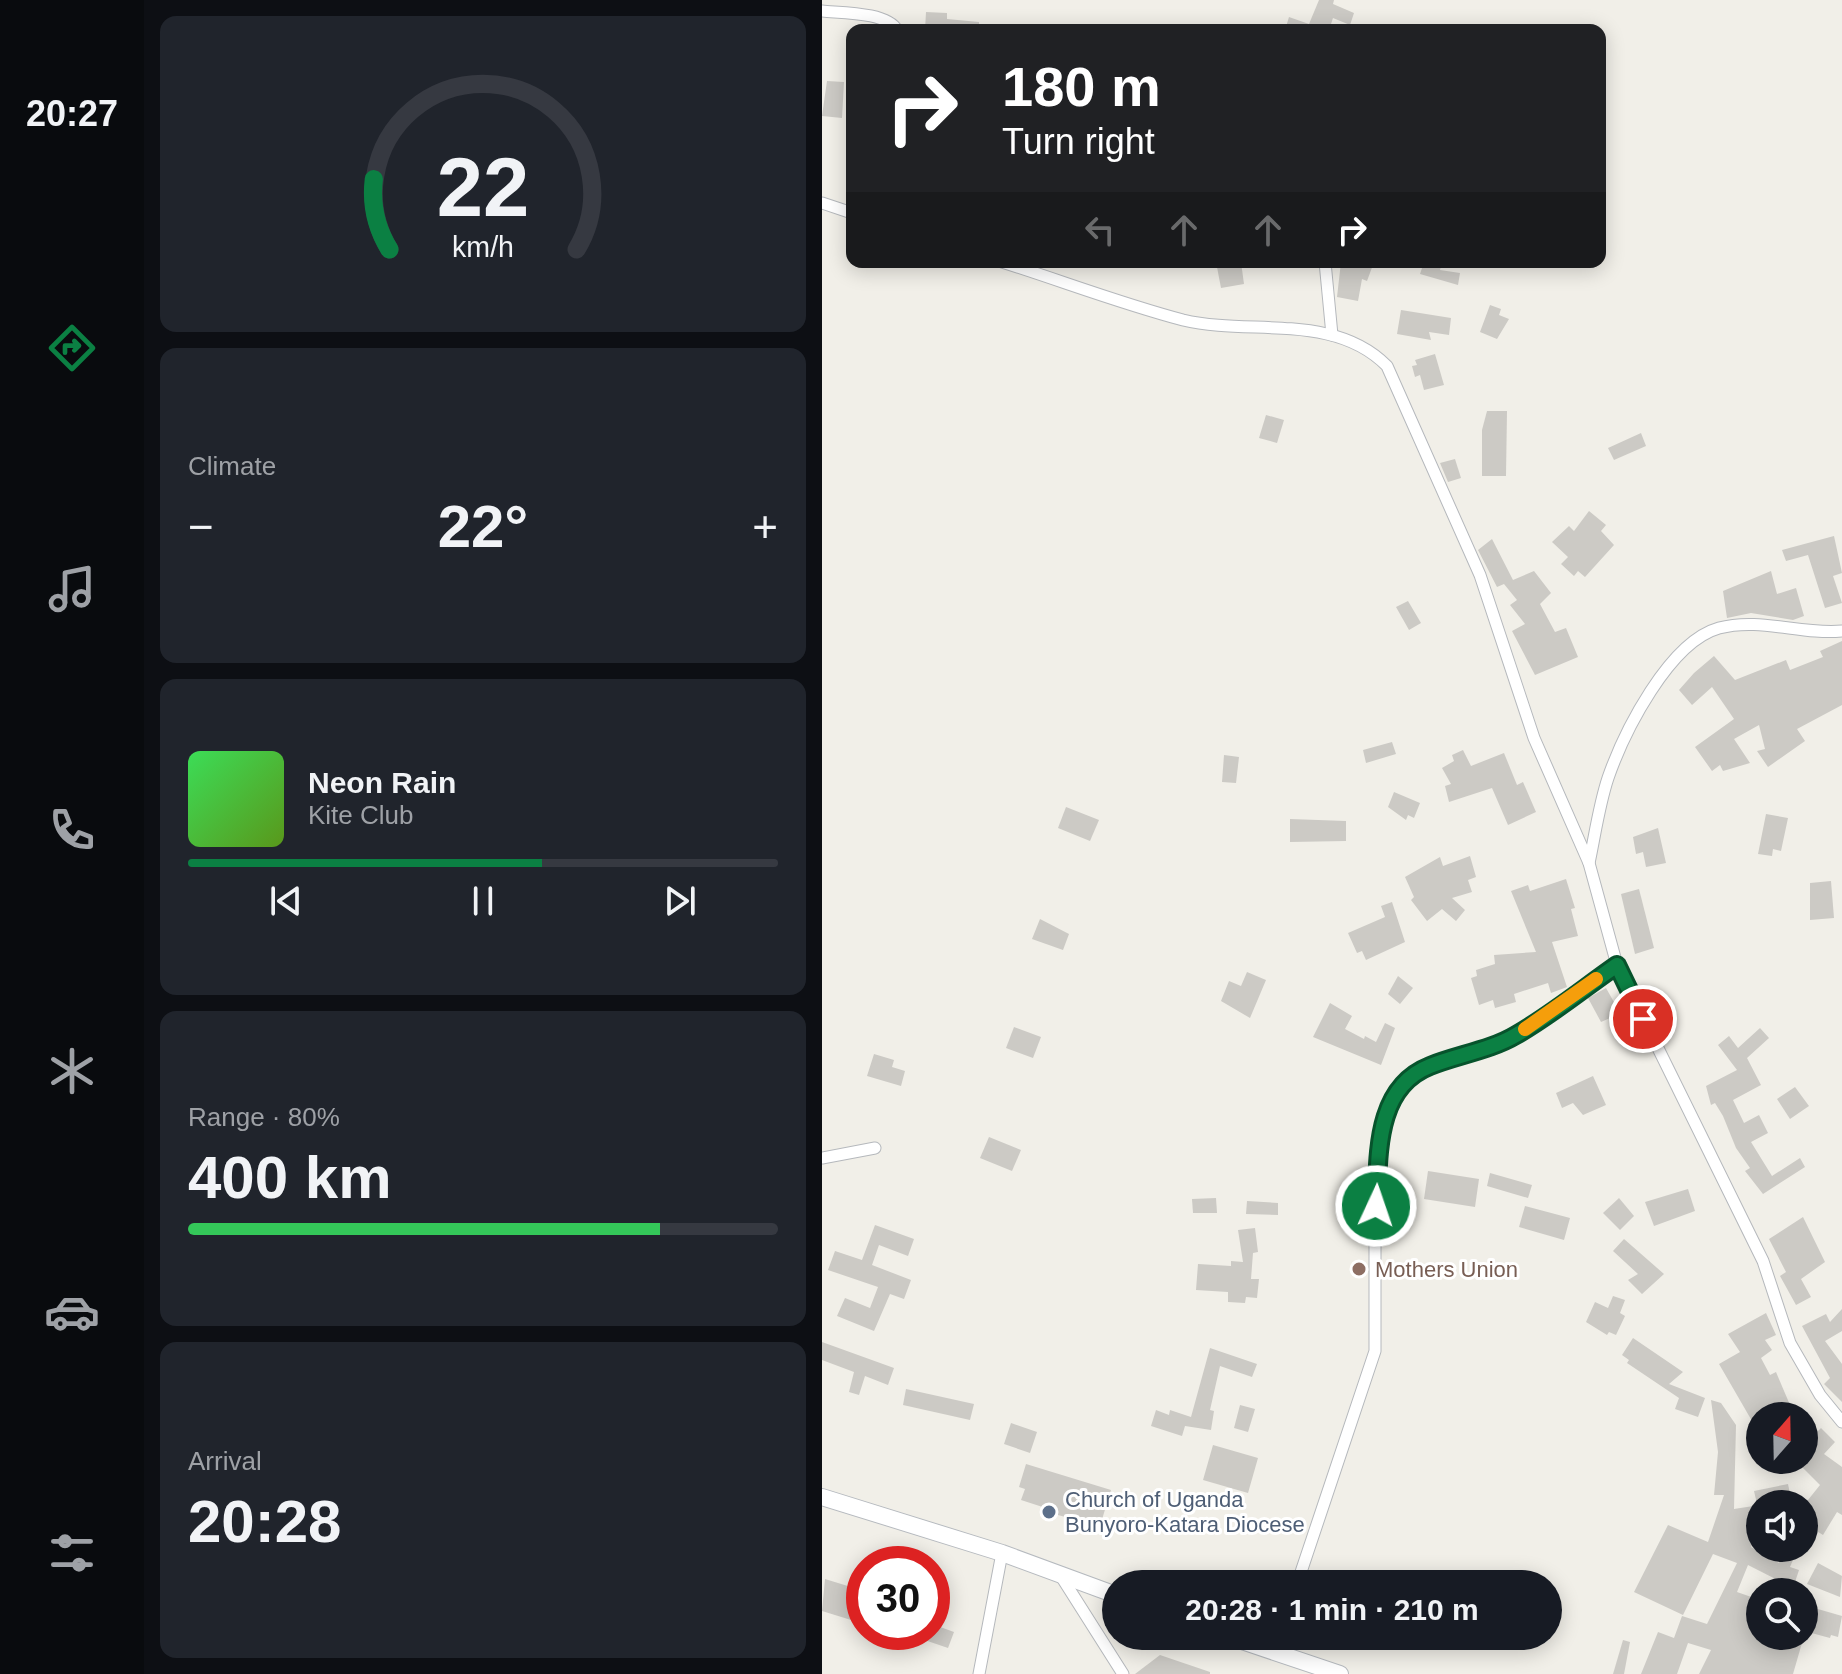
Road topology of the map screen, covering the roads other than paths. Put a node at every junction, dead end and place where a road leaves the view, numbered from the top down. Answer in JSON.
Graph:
{"nodes":[{"id":1,"x":822,"y":11,"type":"edge"},
{"id":2,"x":894,"y":24,"type":"edge"},
{"id":3,"x":822,"y":203,"type":"edge"},
{"id":4,"x":846,"y":211,"type":"edge"},
{"id":5,"x":1021,"y":268,"type":"edge"},
{"id":6,"x":1326,"y":268,"type":"edge"},
{"id":7,"x":1332,"y":335,"type":"junction"},
{"id":8,"x":1842,"y":631,"type":"edge"},
{"id":9,"x":1589,"y":863,"type":"junction"},
{"id":10,"x":1617,"y":965,"type":"junction"},
{"id":11,"x":875,"y":1148,"type":"dead end"},
{"id":12,"x":822,"y":1158,"type":"edge"},
{"id":13,"x":1842,"y":1422,"type":"edge"},
{"id":14,"x":822,"y":1497,"type":"edge"},
{"id":15,"x":1002,"y":1553,"type":"junction"},
{"id":16,"x":1302,"y":1570,"type":"edge"},
{"id":17,"x":1058,"y":1573,"type":"junction"},
{"id":18,"x":1102,"y":1590,"type":"edge"},
{"id":19,"x":1264,"y":1650,"type":"edge"},
{"id":20,"x":1273,"y":1650,"type":"edge"},
{"id":21,"x":1272,"y":1653,"type":"junction"},
{"id":22,"x":979,"y":1674,"type":"edge"},
{"id":23,"x":1123,"y":1674,"type":"edge"},
{"id":24,"x":1340,"y":1674,"type":"edge"}],
"edges":[{"from":1,"to":2,"type":"street"},
{"from":3,"to":4,"type":"street"},
{"from":5,"to":7,"type":"street"},
{"from":6,"to":7,"type":"street"},
{"from":7,"to":9,"type":"street"},
{"from":8,"to":9,"type":"street"},
{"from":9,"to":10,"type":"street"},
{"from":10,"to":13,"type":"street"},
{"from":10,"to":16,"type":"street"},
{"from":11,"to":12,"type":"street"},
{"from":14,"to":15,"type":"street"},
{"from":15,"to":17,"type":"street"},
{"from":15,"to":22,"type":"street"},
{"from":17,"to":18,"type":"street"},
{"from":17,"to":23,"type":"street"},
{"from":19,"to":21,"type":"street"},
{"from":20,"to":21,"type":"street"},
{"from":21,"to":24,"type":"street"}]}
